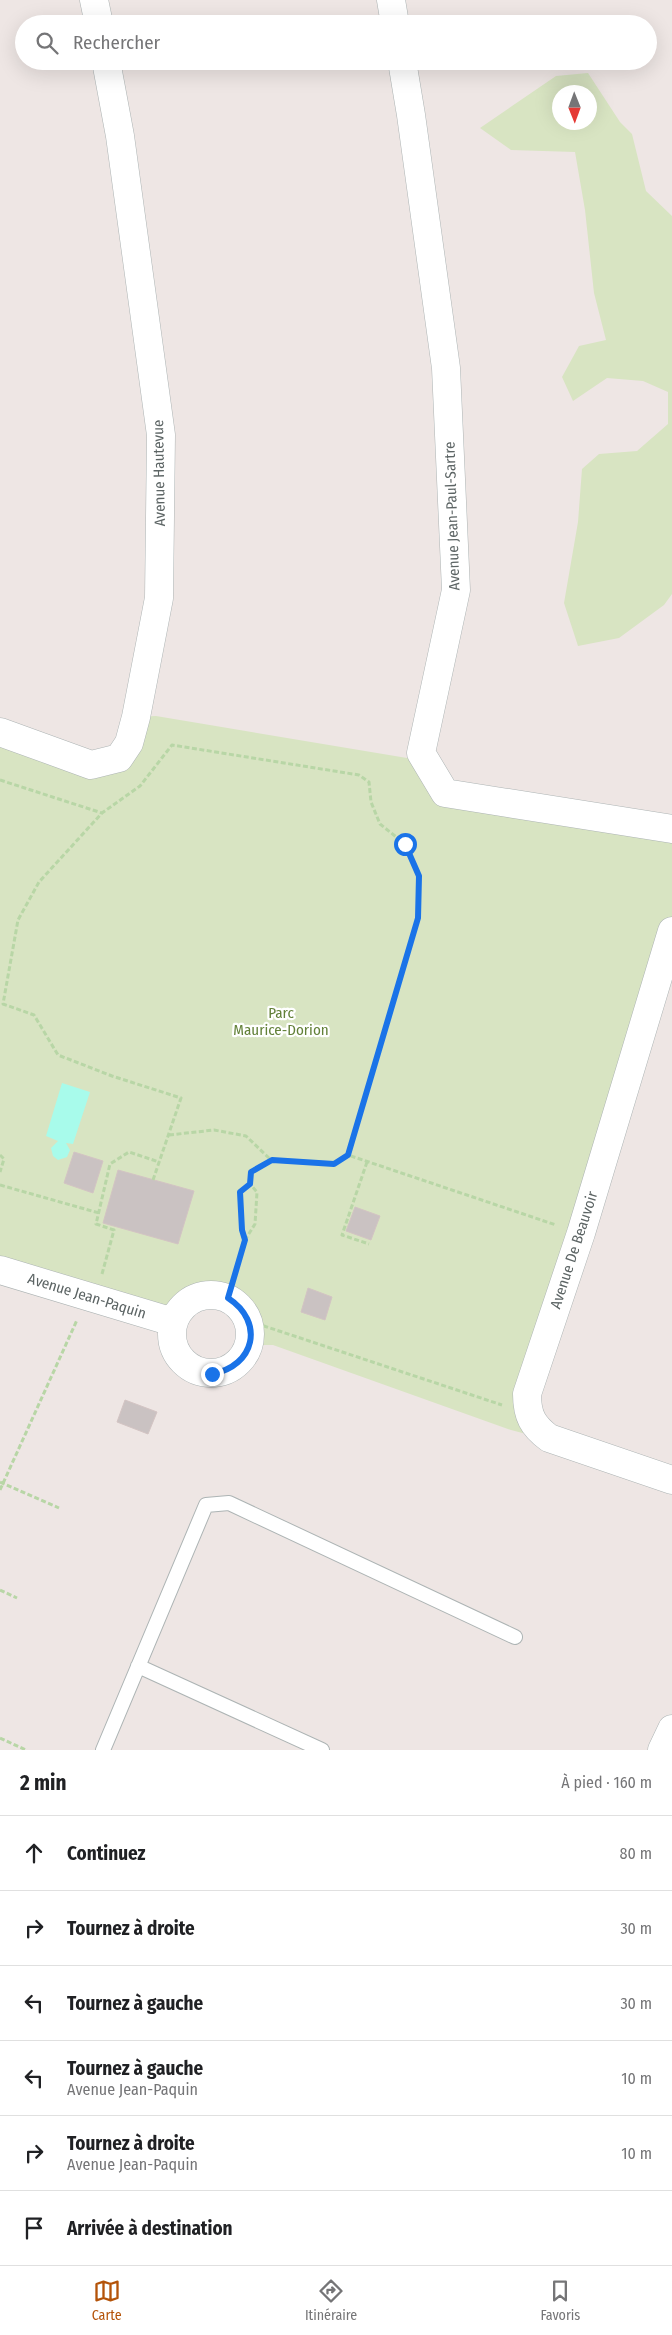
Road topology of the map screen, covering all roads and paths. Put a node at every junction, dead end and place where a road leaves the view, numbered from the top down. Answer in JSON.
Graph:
{"nodes":[{"id":1,"x":94,"y":0,"type":"edge"},
{"id":2,"x":391,"y":0,"type":"edge"},
{"id":3,"x":97,"y":15,"type":"edge"},
{"id":4,"x":394,"y":15,"type":"edge"},
{"id":5,"x":108,"y":70,"type":"edge"},
{"id":6,"x":404,"y":70,"type":"edge"},
{"id":7,"x":0,"y":732,"type":"edge"},
{"id":8,"x":0,"y":780,"type":"edge"},
{"id":9,"x":102,"y":813,"type":"junction"},
{"id":10,"x":672,"y":829,"type":"edge"},
{"id":11,"x":672,"y":931,"type":"edge"},
{"id":12,"x":2,"y":1005,"type":"edge"},
{"id":13,"x":169,"y":1135,"type":"junction"},
{"id":14,"x":0,"y":1155,"type":"edge"},
{"id":15,"x":348,"y":1155,"type":"junction"},
{"id":16,"x":272,"y":1160,"type":"junction"},
{"id":17,"x":159,"y":1162,"type":"junction"},
{"id":18,"x":368,"y":1162,"type":"junction"},
{"id":19,"x":0,"y":1172,"type":"edge"},
{"id":20,"x":153,"y":1180,"type":"dead end"},
{"id":21,"x":250,"y":1184,"type":"junction"},
{"id":22,"x":0,"y":1185,"type":"edge"},
{"id":23,"x":99,"y":1212,"type":"junction"},
{"id":24,"x":580,"y":1233,"type":"junction"},
{"id":25,"x":245,"y":1240,"type":"junction"},
{"id":26,"x":369,"y":1244,"type":"dead end"},
{"id":27,"x":0,"y":1270,"type":"edge"},
{"id":28,"x":228,"y":1298,"type":"junction"},
{"id":29,"x":91,"y":1299,"type":"junction"},
{"id":30,"x":249,"y":1320,"type":"junction"},
{"id":31,"x":173,"y":1322,"type":"junction"},
{"id":32,"x":530,"y":1414,"type":"junction"},
{"id":33,"x":672,"y":1480,"type":"edge"},
{"id":34,"x":1,"y":1483,"type":"edge"},
{"id":35,"x":0,"y":1490,"type":"edge"},
{"id":36,"x":59,"y":1508,"type":"dead end"},
{"id":37,"x":0,"y":1590,"type":"edge"},
{"id":38,"x":17,"y":1598,"type":"dead end"},
{"id":39,"x":515,"y":1637,"type":"dead end"},
{"id":40,"x":138,"y":1666,"type":"junction"},
{"id":41,"x":672,"y":1729,"type":"edge"},
{"id":42,"x":0,"y":1738,"type":"edge"},
{"id":43,"x":26,"y":1750,"type":"edge"},
{"id":44,"x":103,"y":1750,"type":"edge"},
{"id":45,"x":322,"y":1750,"type":"edge"},
{"id":46,"x":662,"y":1750,"type":"edge"}],
"edges":[{"from":1,"to":3,"type":"street"},
{"from":2,"to":4,"type":"street"},
{"from":5,"to":7,"type":"street","name":"Avenue Hautevue"},
{"from":6,"to":10,"type":"street","name":"Avenue Jean-Paul-Sartre"},
{"from":8,"to":9,"type":"path"},
{"from":9,"to":12,"type":"path"},
{"from":9,"to":15,"type":"path"},
{"from":11,"to":24,"type":"street","name":"Avenue De Beauvoir"},
{"from":12,"to":13,"type":"path"},
{"from":13,"to":16,"type":"path"},
{"from":13,"to":17,"type":"path"},
{"from":14,"to":19,"type":"path"},
{"from":15,"to":16,"type":"path"},
{"from":15,"to":18,"type":"path"},
{"from":16,"to":21,"type":"path"},
{"from":17,"to":20,"type":"path"},
{"from":17,"to":23,"type":"path"},
{"from":18,"to":24,"type":"path"},
{"from":18,"to":26,"type":"path"},
{"from":21,"to":25,"type":"path"},
{"from":21,"to":25,"type":"path"},
{"from":22,"to":23,"type":"path"},
{"from":23,"to":29,"type":"path"},
{"from":24,"to":32,"type":"street","name":"Avenue De Beauvoir"},
{"from":25,"to":28,"type":"path"},
{"from":27,"to":29,"type":"street","name":"Avenue Jean-Paquin"},
{"from":28,"to":30,"type":"street"},
{"from":28,"to":31,"type":"street"},
{"from":29,"to":31,"type":"street","name":"Avenue Jean-Paquin"},
{"from":29,"to":34,"type":"path"},
{"from":30,"to":31,"type":"street"},
{"from":30,"to":32,"type":"path"},
{"from":32,"to":33,"type":"street"},
{"from":34,"to":35,"type":"path"},
{"from":34,"to":36,"type":"path"},
{"from":37,"to":38,"type":"path"},
{"from":39,"to":40,"type":"lane"},
{"from":40,"to":44,"type":"lane"},
{"from":40,"to":45,"type":"lane"},
{"from":41,"to":46,"type":"street"},
{"from":42,"to":43,"type":"path"}]}
